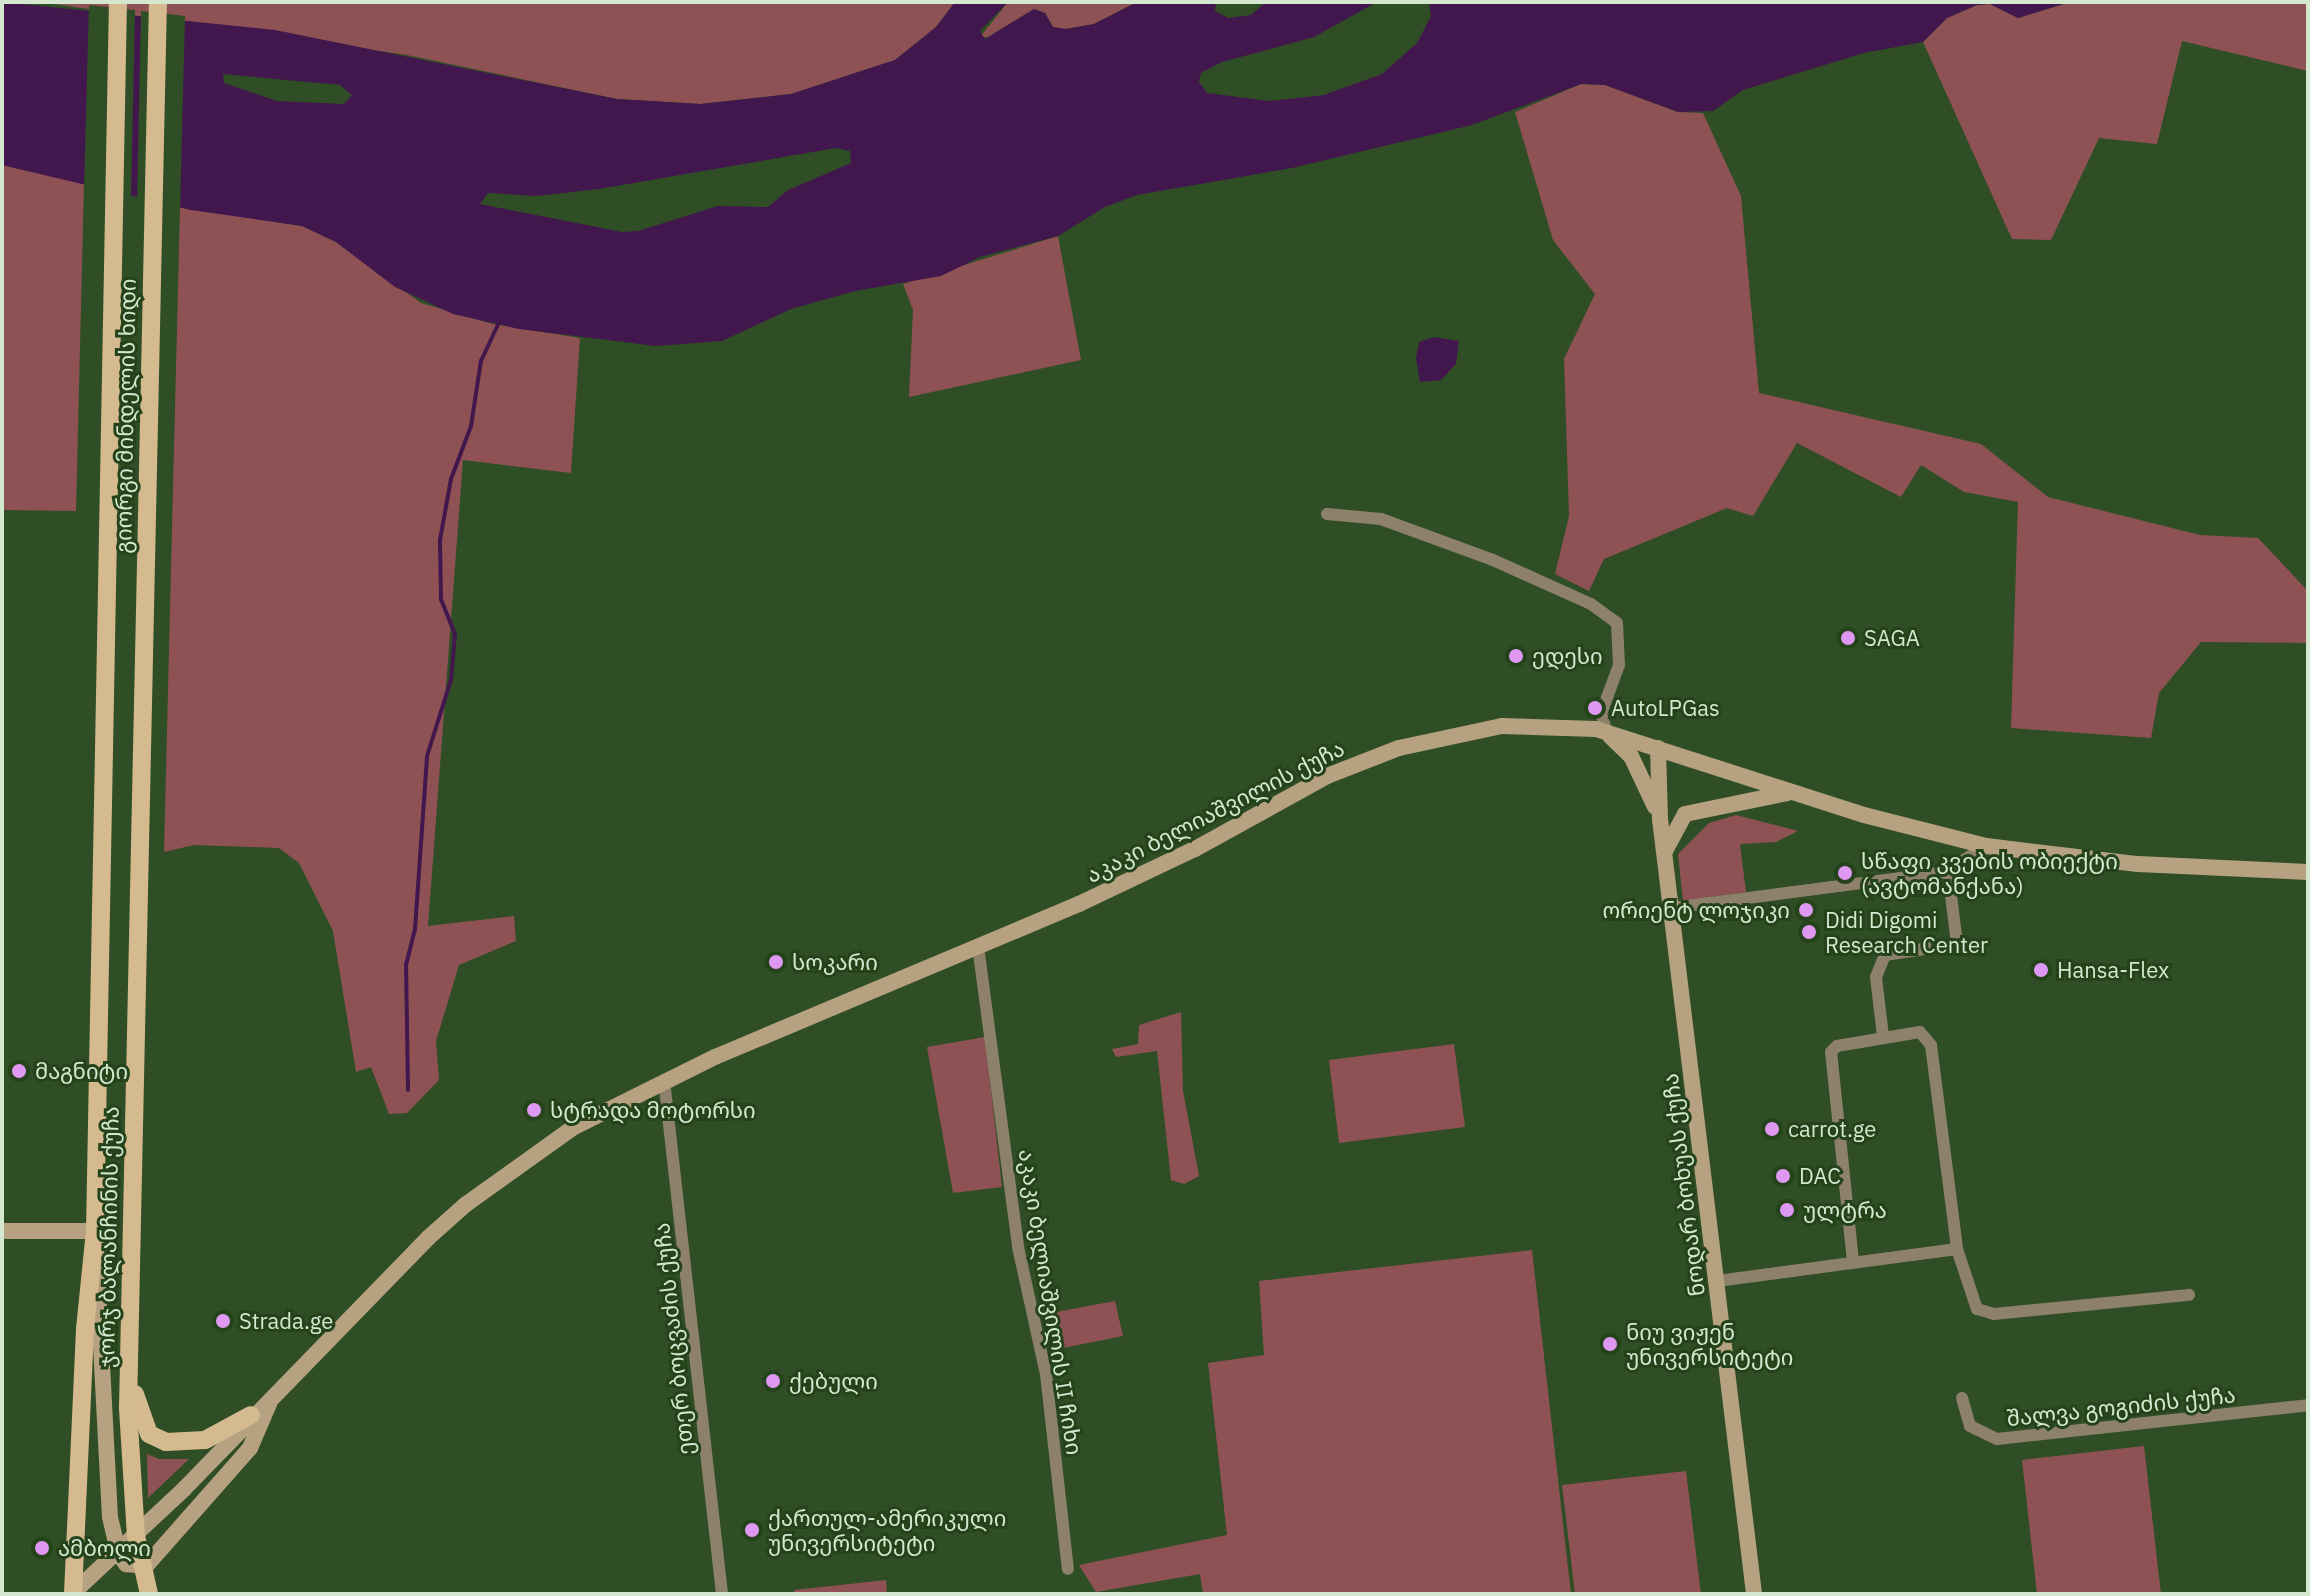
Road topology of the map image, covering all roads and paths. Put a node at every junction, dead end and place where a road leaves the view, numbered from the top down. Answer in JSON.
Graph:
{"nodes":[{"id":1,"x":118,"y":2,"type":"edge"},
{"id":2,"x":158,"y":2,"type":"edge"},
{"id":3,"x":1327,"y":514,"type":"dead end"},
{"id":4,"x":1607,"y":733,"type":"junction"},
{"id":5,"x":1658,"y":748,"type":"junction"},
{"id":6,"x":1792,"y":792,"type":"junction"},
{"id":7,"x":1660,"y":819,"type":"junction"},
{"id":8,"x":141,"y":830,"type":"joint"},
{"id":9,"x":1986,"y":846,"type":"junction"},
{"id":10,"x":1665,"y":851,"type":"junction"},
{"id":11,"x":1948,"y":871,"type":"junction"},
{"id":12,"x":2308,"y":872,"type":"edge"},
{"id":13,"x":1672,"y":908,"type":"junction"},
{"id":14,"x":978,"y":946,"type":"junction"},
{"id":15,"x":1883,"y":1036,"type":"junction"},
{"id":16,"x":664,"y":1080,"type":"junction"},
{"id":17,"x":2,"y":1231,"type":"edge"},
{"id":18,"x":95,"y":1231,"type":"junction"},
{"id":19,"x":1957,"y":1249,"type":"junction"},
{"id":20,"x":1853,"y":1261,"type":"junction"},
{"id":21,"x":1717,"y":1281,"type":"junction"},
{"id":22,"x":2189,"y":1295,"type":"dead end"},
{"id":23,"x":129,"y":1370,"type":"junction"},
{"id":24,"x":1962,"y":1398,"type":"dead end"},
{"id":25,"x":271,"y":1399,"type":"junction"},
{"id":26,"x":2308,"y":1405,"type":"edge"},
{"id":27,"x":251,"y":1415,"type":"junction"},
{"id":28,"x":136,"y":1536,"type":"junction"},
{"id":29,"x":118,"y":1553,"type":"junction"},
{"id":30,"x":146,"y":1566,"type":"junction"},
{"id":31,"x":1068,"y":1569,"type":"dead end"},
{"id":32,"x":74,"y":1593,"type":"edge"},
{"id":33,"x":149,"y":1594,"type":"edge"},
{"id":34,"x":722,"y":1594,"type":"edge"},
{"id":35,"x":1754,"y":1594,"type":"edge"}],
"edges":[{"from":1,"to":18,"type":"main road","name":"გიორგი მინდელის ხიდი"},
{"from":2,"to":8,"type":"main road","name":"გიორგი მინდელის ხიდი"},
{"from":3,"to":4,"type":"street"},
{"from":4,"to":5,"type":"main road","name":"აკაკი ბელიაშვილის ქუჩა"},
{"from":4,"to":7,"type":"main road"},
{"from":4,"to":14,"type":"main road","name":"აკაკი ბელიაშვილის ქუჩა"},
{"from":5,"to":6,"type":"main road","name":"აკაკი ბელიაშვილის ქუჩა"},
{"from":5,"to":7,"type":"main road"},
{"from":6,"to":9,"type":"main road","name":"აკაკი ბელიაშვილის ქუჩა"},
{"from":6,"to":10,"type":"main road"},
{"from":7,"to":10,"type":"main road","name":"ნოდარ ბოხუას ქუჩა"},
{"from":8,"to":23,"type":"main road","name":"ჯორჯ ბალანჩინის ქუჩა"},
{"from":9,"to":11,"type":"street"},
{"from":9,"to":12,"type":"main road","name":"აკაკი ბელიაშვილის ქუჩა"},
{"from":10,"to":13,"type":"main road","name":"ნოდარ ბოხუას ქუჩა"},
{"from":11,"to":13,"type":"street"},
{"from":11,"to":15,"type":"street"},
{"from":13,"to":21,"type":"main road","name":"ნოდარ ბოხუას ქუჩა"},
{"from":14,"to":16,"type":"main road","name":"აკაკი ბელიაშვილის ქუჩა"},
{"from":14,"to":31,"type":"street","name":"აკაკი ბელიაშვილის II ჩიხი"},
{"from":15,"to":19,"type":"street"},
{"from":15,"to":20,"type":"street"},
{"from":16,"to":25,"type":"main road","name":"აკაკი ბელიაშვილის ქუჩა"},
{"from":16,"to":34,"type":"street","name":"ეთერ ბოცვაძის ქუჩა"},
{"from":17,"to":18,"type":"main road"},
{"from":18,"to":29,"type":"main road"},
{"from":18,"to":32,"type":"main road","name":"გიორგი მინდელის ხიდი"},
{"from":19,"to":20,"type":"street"},
{"from":19,"to":22,"type":"street"},
{"from":20,"to":21,"type":"street"},
{"from":21,"to":35,"type":"main road","name":"ნოდარ ბოხუას ქუჩა"},
{"from":23,"to":27,"type":"main road"},
{"from":23,"to":28,"type":"main road","name":"ჯორჯ ბალანჩინის ქუჩა"},
{"from":24,"to":26,"type":"street","name":"შალვა გოგიძის ქუჩა"},
{"from":25,"to":27,"type":"main road","name":"აკაკი ბელიაშვილის ქუჩა"},
{"from":25,"to":30,"type":"main road","name":"აკაკი ბელიაშვილის ქუჩა"},
{"from":27,"to":28,"type":"main road","name":"აკაკი ბელიაშვილის ქუჩა"},
{"from":28,"to":29,"type":"main road","name":"აკაკი ბელიაშვილის ქუჩა"},
{"from":28,"to":30,"type":"main road","name":"ჯორჯ ბალანჩინის ქუჩა"},
{"from":29,"to":30,"type":"main road"},
{"from":29,"to":32,"type":"main road","name":"აკაკი ბელიაშვილის ქუჩა"},
{"from":30,"to":33,"type":"main road","name":"ჯორჯ ბალანჩინის ქუჩა"}]}
